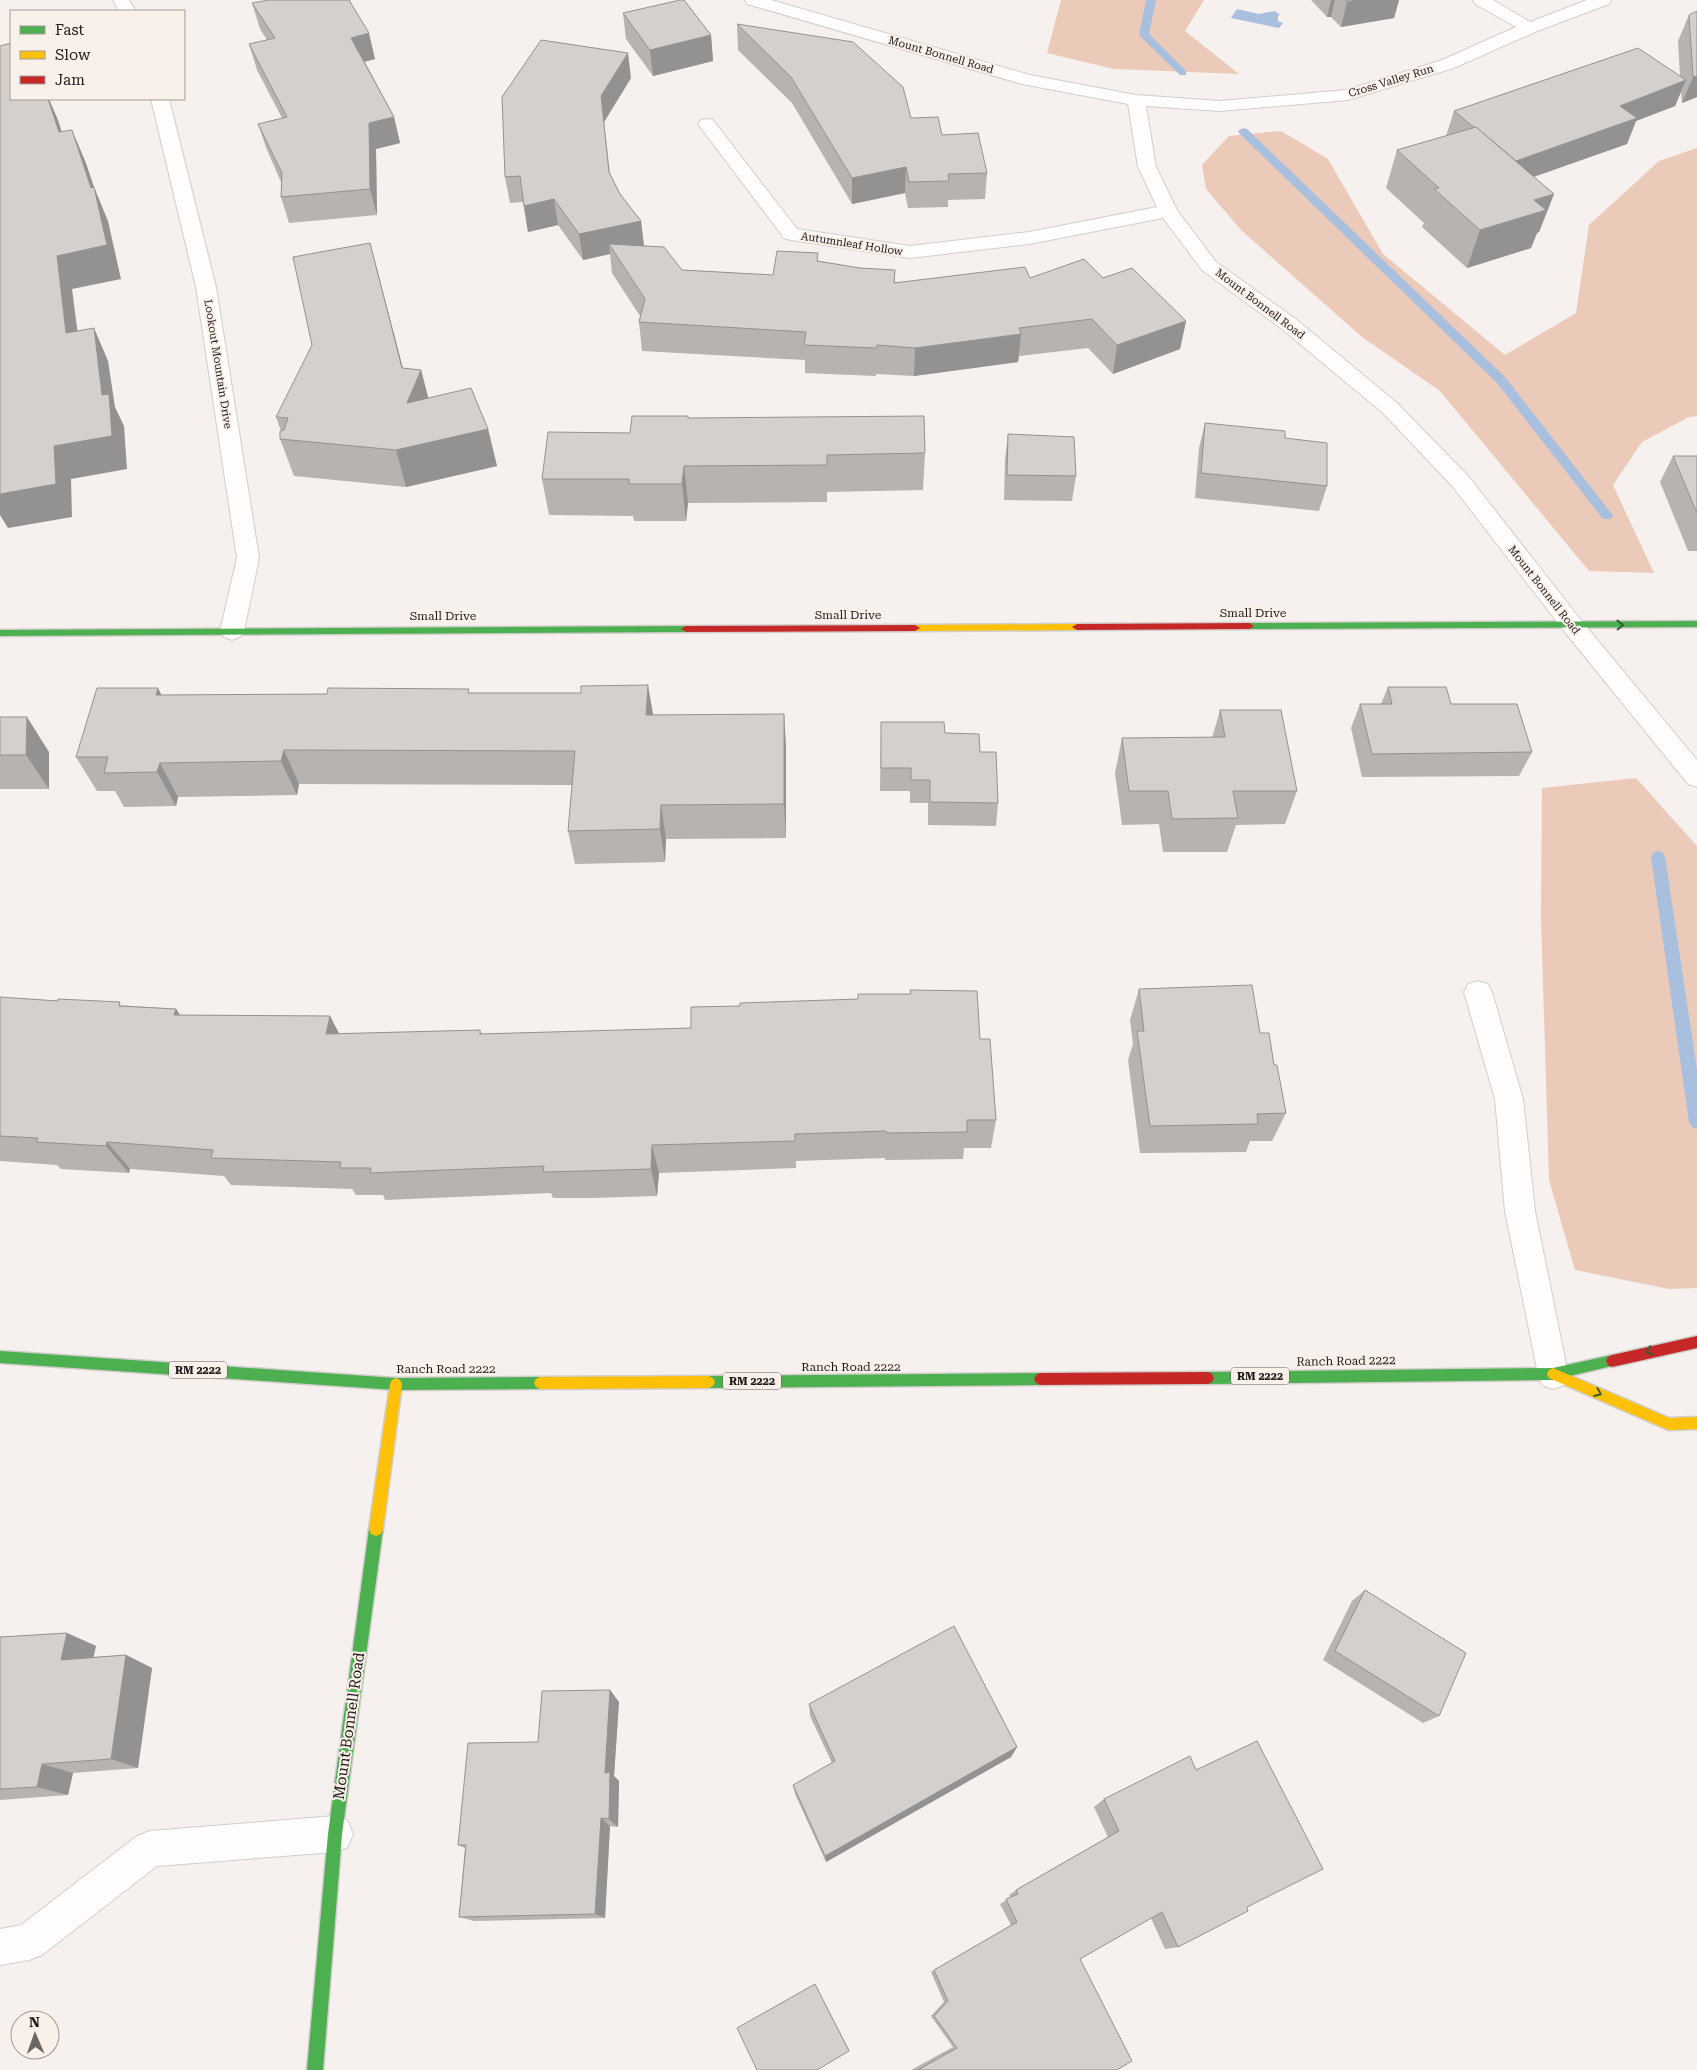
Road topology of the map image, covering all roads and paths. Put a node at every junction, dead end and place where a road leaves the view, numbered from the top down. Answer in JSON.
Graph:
{"nodes":[{"id":1,"x":752,"y":0,"type":"edge"},
{"id":2,"x":1481,"y":0,"type":"edge"},
{"id":3,"x":1603,"y":0,"type":"edge"},
{"id":4,"x":1529,"y":28,"type":"junction"},
{"id":5,"x":160,"y":100,"type":"edge"},
{"id":6,"x":1136,"y":100,"type":"junction"},
{"id":7,"x":707,"y":124,"type":"dead end"},
{"id":8,"x":1168,"y":211,"type":"junction"},
{"id":9,"x":1697,"y":624,"type":"edge"},
{"id":10,"x":1572,"y":625,"type":"junction"},
{"id":11,"x":232,"y":631,"type":"junction"},
{"id":12,"x":0,"y":633,"type":"edge"},
{"id":13,"x":1697,"y":777,"type":"edge"},
{"id":14,"x":1478,"y":992,"type":"dead end"},
{"id":15,"x":1697,"y":1342,"type":"edge"},
{"id":16,"x":0,"y":1356,"type":"edge"},
{"id":17,"x":1553,"y":1374,"type":"junction"},
{"id":18,"x":396,"y":1384,"type":"junction"},
{"id":19,"x":1697,"y":1423,"type":"edge"},
{"id":20,"x":335,"y":1834,"type":"junction"},
{"id":21,"x":0,"y":1947,"type":"edge"},
{"id":22,"x":314,"y":2070,"type":"edge"}],
"edges":[{"from":1,"to":6,"type":"street","name":"Mount Bonnell Road"},
{"from":2,"to":4,"type":"street"},
{"from":3,"to":4,"type":"street","name":"Cross Valley Run"},
{"from":4,"to":6,"type":"street","name":"Cross Valley Run"},
{"from":5,"to":11,"type":"street","name":"Lookout Mountain Drive"},
{"from":6,"to":8,"type":"street","name":"Mount Bonnell Road"},
{"from":7,"to":8,"type":"street","name":"Autumnleaf Hollow"},
{"from":8,"to":10,"type":"street","name":"Mount Bonnell Road"},
{"from":10,"to":9,"type":"street","name":"Small Drive","one_way":true},
{"from":10,"to":11,"type":"street","name":"Small Drive"},
{"from":10,"to":13,"type":"street","name":"Mount Bonnell Road"},
{"from":11,"to":12,"type":"street","name":"Small Drive"},
{"from":14,"to":17,"type":"street"},
{"from":15,"to":17,"type":"street","name":"Ranch Road 2222","number":"RM 2222","one_way":true},
{"from":16,"to":18,"type":"street","name":"Ranch Road 2222","number":"RM 2222"},
{"from":17,"to":18,"type":"street","name":"Ranch Road 2222","number":"RM 2222"},
{"from":17,"to":19,"type":"street","name":"Ranch Road 2222","number":"RM 2222","one_way":true},
{"from":18,"to":20,"type":"street","name":"Mount Bonnell Road"},
{"from":20,"to":21,"type":"street"},
{"from":20,"to":22,"type":"street","name":"Mount Bonnell Road"}]}
